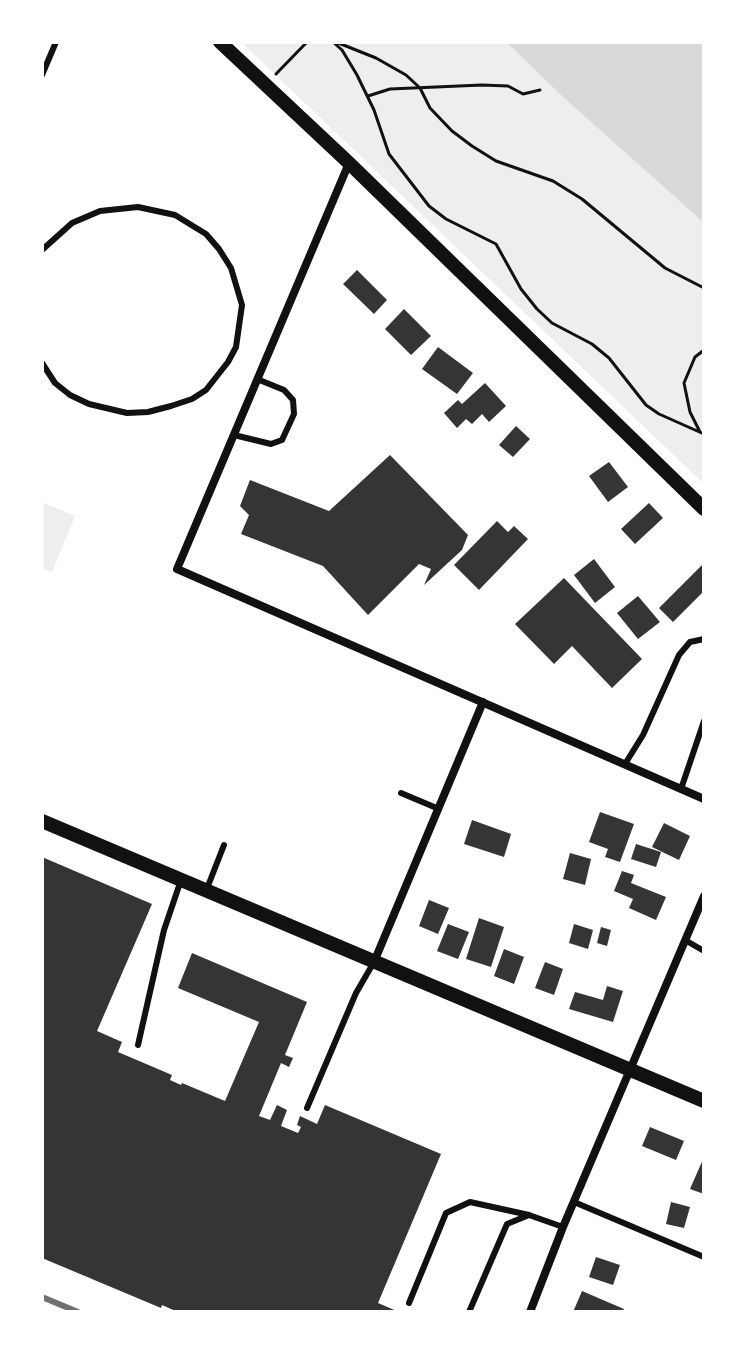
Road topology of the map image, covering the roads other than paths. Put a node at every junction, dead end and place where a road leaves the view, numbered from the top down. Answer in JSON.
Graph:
{"nodes":[{"id":1,"x":56,"y":42,"type":"edge"},
{"id":2,"x":220,"y":42,"type":"edge"},
{"id":3,"x":42,"y":75,"type":"edge"},
{"id":4,"x":349,"y":163,"type":"junction"},
{"id":5,"x":42,"y":250,"type":"edge"},
{"id":6,"x":42,"y":363,"type":"edge"},
{"id":7,"x":257,"y":379,"type":"junction"},
{"id":8,"x":234,"y":435,"type":"junction"},
{"id":9,"x":704,"y":509,"type":"edge"},
{"id":10,"x":704,"y":639,"type":"edge"},
{"id":11,"x":483,"y":702,"type":"junction"},
{"id":12,"x":704,"y":721,"type":"edge"},
{"id":13,"x":625,"y":764,"type":"junction"},
{"id":14,"x":681,"y":789,"type":"junction"},
{"id":15,"x":401,"y":793,"type":"dead end"},
{"id":16,"x":704,"y":799,"type":"edge"},
{"id":17,"x":439,"y":809,"type":"junction"},
{"id":18,"x":42,"y":821,"type":"edge"},
{"id":19,"x":224,"y":845,"type":"dead end"},
{"id":20,"x":181,"y":880,"type":"junction"},
{"id":21,"x":206,"y":891,"type":"junction"},
{"id":22,"x":704,"y":896,"type":"edge"},
{"id":23,"x":685,"y":940,"type":"junction"},
{"id":24,"x":704,"y":951,"type":"edge"},
{"id":25,"x":374,"y":962,"type":"junction"},
{"id":26,"x":138,"y":1045,"type":"dead end"},
{"id":27,"x":631,"y":1070,"type":"junction"},
{"id":28,"x":704,"y":1101,"type":"edge"},
{"id":29,"x":307,"y":1108,"type":"dead end"},
{"id":30,"x":574,"y":1202,"type":"junction"},
{"id":31,"x":529,"y":1215,"type":"junction"},
{"id":32,"x":563,"y":1227,"type":"junction"},
{"id":33,"x":704,"y":1257,"type":"edge"},
{"id":34,"x":409,"y":1303,"type":"dead end"},
{"id":35,"x":469,"y":1312,"type":"edge"},
{"id":36,"x":530,"y":1312,"type":"edge"}],
"edges":[{"from":1,"to":3,"type":"lane"},
{"from":2,"to":4,"type":"street"},
{"from":4,"to":7,"type":"street"},
{"from":4,"to":9,"type":"street"},
{"from":5,"to":6,"type":"lane"},
{"from":7,"to":8,"type":"street"},
{"from":7,"to":8,"type":"lane"},
{"from":8,"to":11,"type":"street"},
{"from":10,"to":13,"type":"lane"},
{"from":11,"to":13,"type":"street"},
{"from":11,"to":17,"type":"street"},
{"from":12,"to":14,"type":"lane"},
{"from":13,"to":14,"type":"street"},
{"from":14,"to":16,"type":"street"},
{"from":15,"to":17,"type":"lane"},
{"from":17,"to":25,"type":"street"},
{"from":18,"to":20,"type":"street"},
{"from":19,"to":21,"type":"lane"},
{"from":20,"to":21,"type":"street"},
{"from":20,"to":26,"type":"lane"},
{"from":21,"to":25,"type":"street"},
{"from":22,"to":23,"type":"street"},
{"from":23,"to":24,"type":"lane"},
{"from":23,"to":27,"type":"street"},
{"from":25,"to":27,"type":"street"},
{"from":25,"to":29,"type":"lane"},
{"from":27,"to":28,"type":"street"},
{"from":27,"to":30,"type":"street"},
{"from":30,"to":32,"type":"street"},
{"from":30,"to":33,"type":"lane"},
{"from":31,"to":32,"type":"lane"},
{"from":31,"to":34,"type":"lane"},
{"from":31,"to":35,"type":"lane"},
{"from":32,"to":36,"type":"street"}]}
